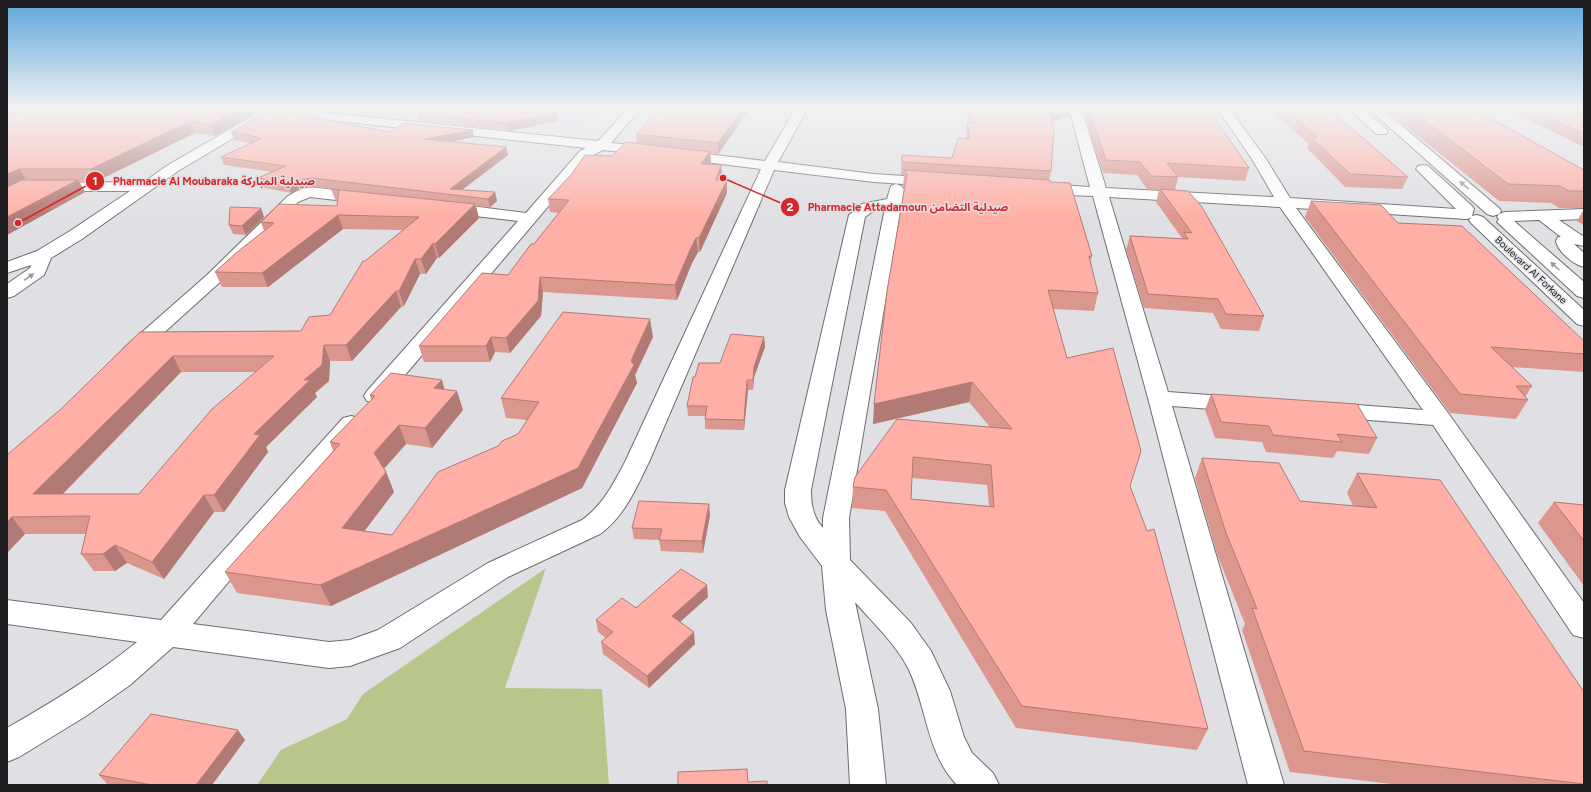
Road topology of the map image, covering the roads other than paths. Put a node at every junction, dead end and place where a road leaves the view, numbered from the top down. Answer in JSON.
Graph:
{"nodes":[{"id":1,"x":213,"y":145,"type":"edge"},
{"id":2,"x":590,"y":145,"type":"edge"},
{"id":3,"x":599,"y":145,"type":"edge"},
{"id":4,"x":781,"y":145,"type":"edge"},
{"id":5,"x":1085,"y":145,"type":"edge"},
{"id":6,"x":1249,"y":145,"type":"edge"},
{"id":7,"x":1417,"y":145,"type":"edge"},
{"id":8,"x":1414,"y":161,"type":"dead end"},
{"id":9,"x":769,"y":166,"type":"junction"},
{"id":10,"x":944,"y":183,"type":"edge"},
{"id":11,"x":7,"y":186,"type":"edge"},
{"id":12,"x":148,"y":186,"type":"junction"},
{"id":13,"x":27,"y":187,"type":"junction"},
{"id":14,"x":1029,"y":189,"type":"edge"},
{"id":15,"x":896,"y":191,"type":"junction"},
{"id":16,"x":1099,"y":193,"type":"junction"},
{"id":17,"x":7,"y":196,"type":"edge"},
{"id":18,"x":377,"y":200,"type":"edge"},
{"id":19,"x":1285,"y":203,"type":"junction"},
{"id":20,"x":430,"y":206,"type":"edge"},
{"id":21,"x":1470,"y":214,"type":"junction"},
{"id":22,"x":1584,"y":214,"type":"edge"},
{"id":23,"x":1542,"y":215,"type":"junction"},
{"id":24,"x":1501,"y":216,"type":"junction"},
{"id":25,"x":530,"y":218,"type":"junction"},
{"id":26,"x":1580,"y":240,"type":"edge"},
{"id":27,"x":43,"y":255,"type":"junction"},
{"id":28,"x":7,"y":256,"type":"edge"},
{"id":29,"x":1584,"y":262,"type":"edge"},
{"id":30,"x":7,"y":268,"type":"edge"},
{"id":31,"x":7,"y":292,"type":"edge"},
{"id":32,"x":1584,"y":292,"type":"edge"},
{"id":33,"x":1584,"y":320,"type":"edge"},
{"id":34,"x":117,"y":365,"type":"edge"},
{"id":35,"x":1159,"y":398,"type":"junction"},
{"id":36,"x":1260,"y":405,"type":"edge"},
{"id":37,"x":1307,"y":408,"type":"edge"},
{"id":38,"x":1440,"y":418,"type":"junction"},
{"id":39,"x":836,"y":563,"type":"junction"},
{"id":40,"x":7,"y":612,"type":"edge"},
{"id":41,"x":1584,"y":626,"type":"edge"},
{"id":42,"x":167,"y":634,"type":"junction"},
{"id":43,"x":7,"y":746,"type":"edge"},
{"id":44,"x":868,"y":785,"type":"edge"},
{"id":45,"x":981,"y":785,"type":"edge"},
{"id":46,"x":1266,"y":785,"type":"edge"}],
"edges":[{"from":1,"to":12,"type":"street"},
{"from":2,"to":25,"type":"street"},
{"from":3,"to":9,"type":"street"},
{"from":4,"to":9,"type":"street"},
{"from":5,"to":16,"type":"street"},
{"from":6,"to":19,"type":"street"},
{"from":24,"to":7,"type":"street","name":"Boulevard Al Forkane","one_way":true},
{"from":8,"to":21,"type":"street","name":"Boulevard Al Forkane"},
{"from":9,"to":15,"type":"street"},
{"from":9,"to":42,"type":"street"},
{"from":10,"to":15,"type":"street"},
{"from":11,"to":13,"type":"street"},
{"from":12,"to":13,"type":"street"},
{"from":12,"to":27,"type":"street"},
{"from":13,"to":17,"type":"street"},
{"from":14,"to":16,"type":"street"},
{"from":15,"to":39,"type":"street"},
{"from":15,"to":39,"type":"street"},
{"from":16,"to":19,"type":"street"},
{"from":16,"to":35,"type":"street"},
{"from":18,"to":34,"type":"street"},
{"from":19,"to":21,"type":"street"},
{"from":19,"to":38,"type":"street"},
{"from":20,"to":25,"type":"street"},
{"from":21,"to":24,"type":"street"},
{"from":21,"to":33,"type":"street","name":"Boulevard Al Forkane"},
{"from":22,"to":23,"type":"street"},
{"from":23,"to":24,"type":"street"},
{"from":23,"to":26,"type":"street"},
{"from":32,"to":24,"type":"street","name":"Boulevard Al Forkane","one_way":true},
{"from":25,"to":42,"type":"street"},
{"from":26,"to":29,"type":"street"},
{"from":27,"to":28,"type":"street"},
{"from":27,"to":30,"type":"street"},
{"from":31,"to":27,"type":"street","one_way":true},
{"from":35,"to":36,"type":"street"},
{"from":35,"to":46,"type":"street"},
{"from":37,"to":38,"type":"street"},
{"from":38,"to":41,"type":"street"},
{"from":39,"to":44,"type":"street"},
{"from":39,"to":45,"type":"street"},
{"from":40,"to":42,"type":"street"},
{"from":42,"to":43,"type":"street"}]}
